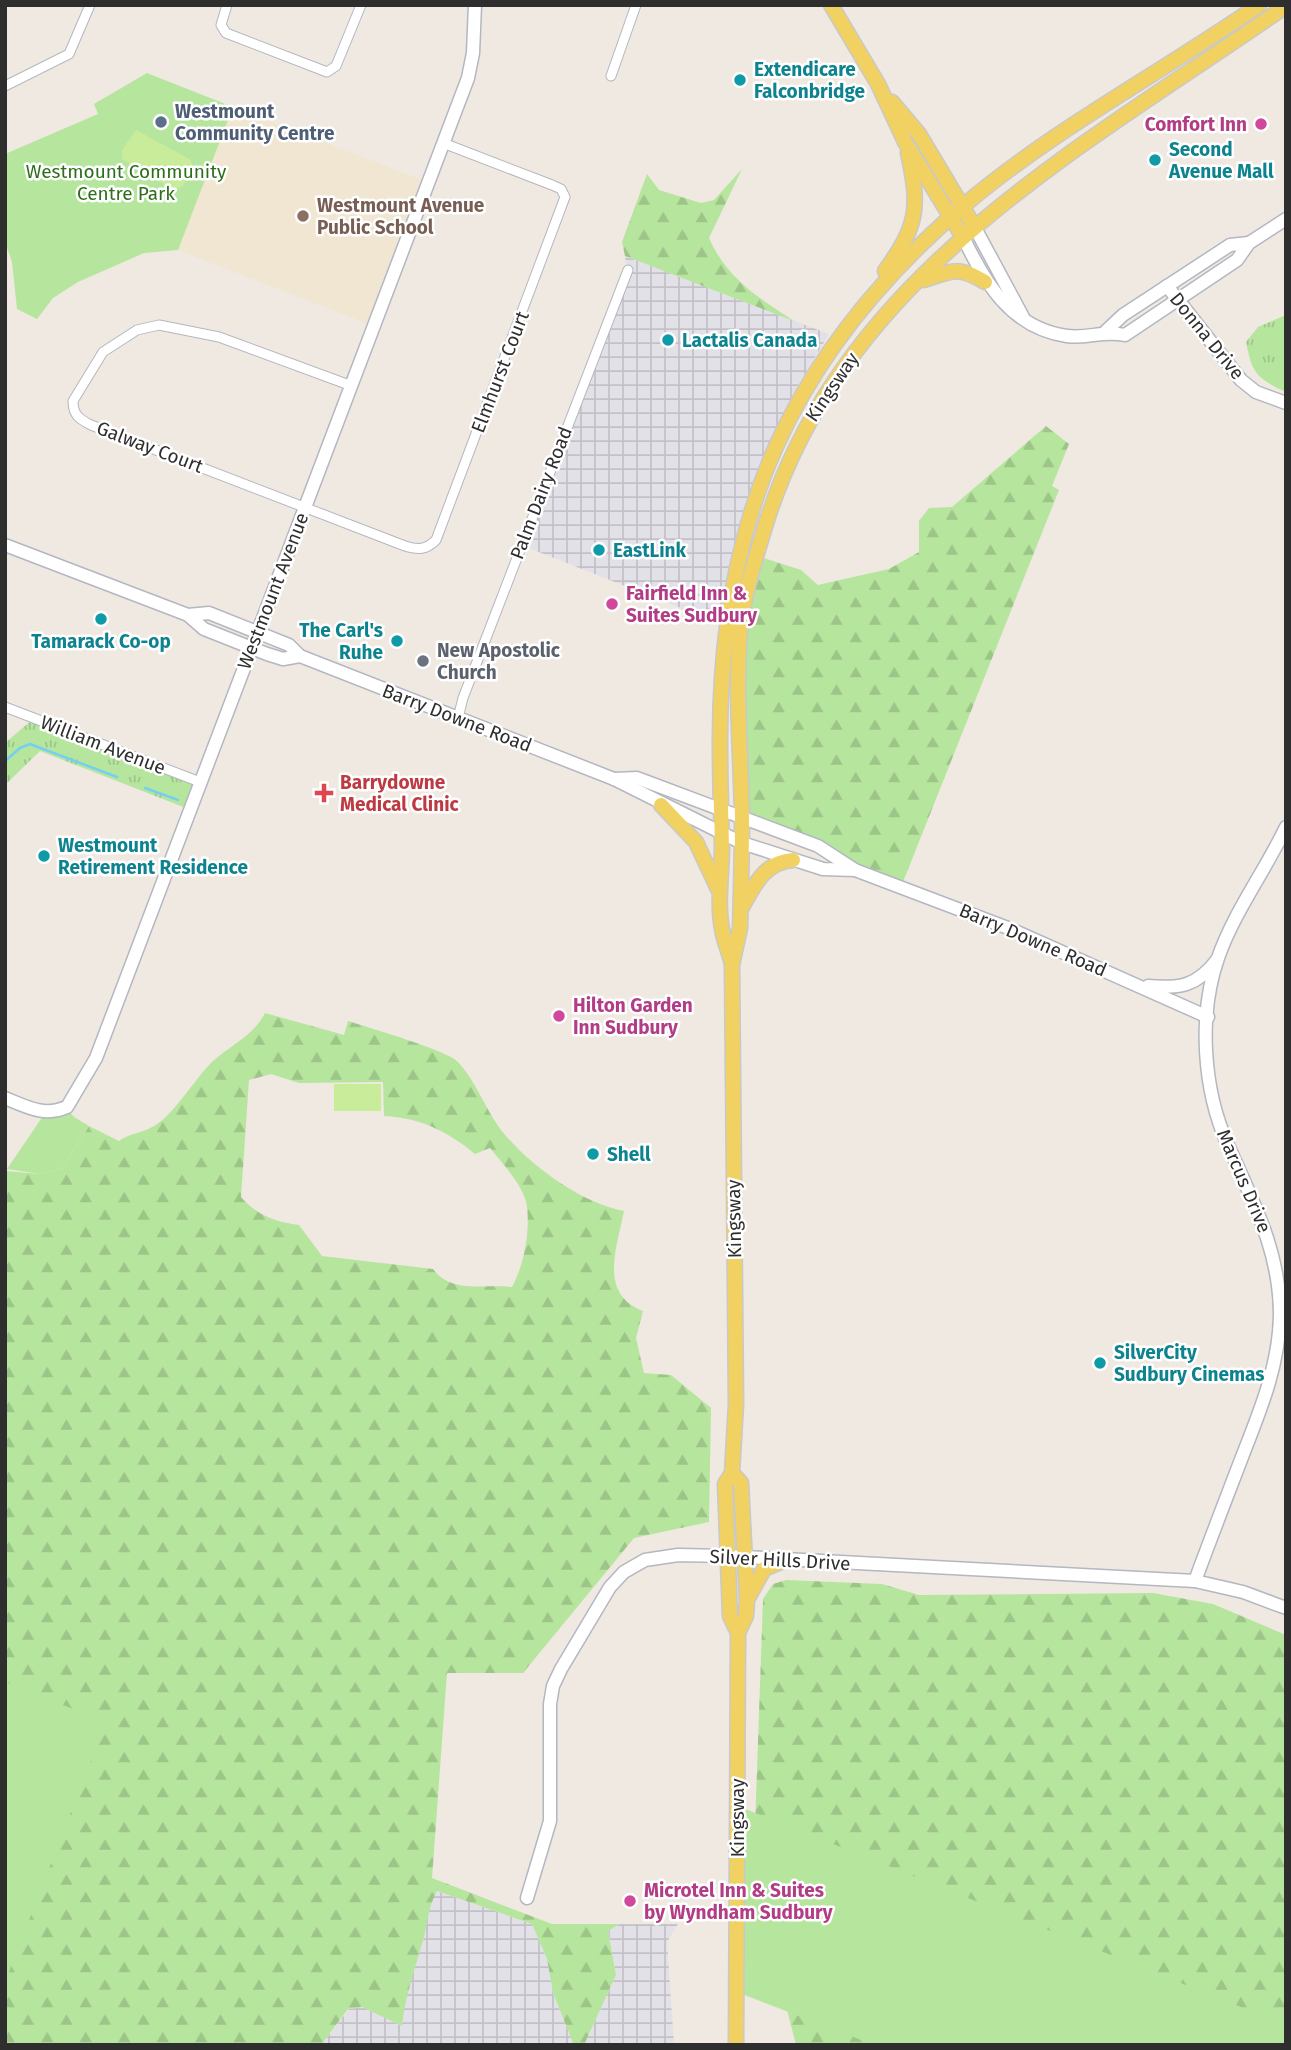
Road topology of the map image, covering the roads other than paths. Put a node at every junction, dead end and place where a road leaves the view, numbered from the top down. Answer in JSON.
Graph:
{"nodes":[{"id":1,"x":90,"y":5,"type":"edge"},
{"id":2,"x":226,"y":5,"type":"edge"},
{"id":3,"x":361,"y":5,"type":"edge"},
{"id":4,"x":475,"y":5,"type":"edge"},
{"id":5,"x":636,"y":5,"type":"edge"},
{"id":6,"x":831,"y":5,"type":"edge"},
{"id":7,"x":1259,"y":5,"type":"edge"},
{"id":8,"x":1286,"y":6,"type":"edge"},
{"id":9,"x":611,"y":76,"type":"dead end"},
{"id":10,"x":878,"y":84,"type":"junction"},
{"id":11,"x":5,"y":86,"type":"edge"},
{"id":12,"x":905,"y":142,"type":"junction"},
{"id":13,"x":443,"y":143,"type":"junction"},
{"id":14,"x":963,"y":206,"type":"junction"},
{"id":15,"x":952,"y":217,"type":"junction"},
{"id":16,"x":1286,"y":219,"type":"edge"},
{"id":17,"x":974,"y":226,"type":"junction"},
{"id":18,"x":962,"y":237,"type":"junction"},
{"id":19,"x":1248,"y":243,"type":"junction"},
{"id":20,"x":628,"y":270,"type":"dead end"},
{"id":21,"x":916,"y":282,"type":"junction"},
{"id":22,"x":985,"y":282,"type":"junction"},
{"id":23,"x":1167,"y":286,"type":"junction"},
{"id":24,"x":1178,"y":301,"type":"junction"},
{"id":25,"x":866,"y":304,"type":"junction"},
{"id":26,"x":1023,"y":318,"type":"junction"},
{"id":27,"x":1106,"y":331,"type":"junction"},
{"id":28,"x":352,"y":386,"type":"junction"},
{"id":29,"x":1286,"y":403,"type":"edge"},
{"id":30,"x":305,"y":506,"type":"junction"},
{"id":31,"x":5,"y":545,"type":"edge"},
{"id":32,"x":188,"y":615,"type":"junction"},
{"id":33,"x":257,"y":632,"type":"junction"},
{"id":34,"x":251,"y":648,"type":"junction"},
{"id":35,"x":300,"y":656,"type":"junction"},
{"id":36,"x":5,"y":708,"type":"edge"},
{"id":37,"x":458,"y":718,"type":"junction"},
{"id":38,"x":614,"y":779,"type":"junction"},
{"id":39,"x":200,"y":782,"type":"junction"},
{"id":40,"x":662,"y":805,"type":"junction"},
{"id":41,"x":720,"y":809,"type":"junction"},
{"id":42,"x":742,"y":817,"type":"junction"},
{"id":43,"x":1286,"y":827,"type":"edge"},
{"id":44,"x":722,"y":834,"type":"junction"},
{"id":45,"x":742,"y":843,"type":"junction"},
{"id":46,"x":793,"y":860,"type":"junction"},
{"id":47,"x":855,"y":870,"type":"junction"},
{"id":48,"x":721,"y":898,"type":"junction"},
{"id":49,"x":740,"y":910,"type":"junction"},
{"id":50,"x":1218,"y":959,"type":"junction"},
{"id":51,"x":732,"y":965,"type":"junction"},
{"id":52,"x":1137,"y":985,"type":"junction"},
{"id":53,"x":1208,"y":1017,"type":"junction"},
{"id":54,"x":5,"y":1098,"type":"edge"},
{"id":55,"x":732,"y":1473,"type":"junction"},
{"id":56,"x":727,"y":1556,"type":"junction"},
{"id":57,"x":744,"y":1557,"type":"junction"},
{"id":58,"x":786,"y":1560,"type":"junction"},
{"id":59,"x":1195,"y":1581,"type":"junction"},
{"id":60,"x":747,"y":1601,"type":"junction"},
{"id":61,"x":1286,"y":1608,"type":"edge"},
{"id":62,"x":738,"y":1633,"type":"junction"},
{"id":63,"x":527,"y":1898,"type":"dead end"},
{"id":64,"x":736,"y":2045,"type":"edge"}],
"edges":[{"from":1,"to":11,"type":"street"},
{"from":2,"to":3,"type":"street"},
{"from":4,"to":13,"type":"street","name":"Westmount Avenue"},
{"from":5,"to":9,"type":"street"},
{"from":6,"to":10,"type":"main road"},
{"from":7,"to":14,"type":"main road","name":"Kingsway"},
{"from":8,"to":17,"type":"main road","name":"Kingsway"},
{"from":10,"to":12,"type":"main road"},
{"from":10,"to":14,"type":"main road"},
{"from":12,"to":15,"type":"main road"},
{"from":12,"to":25,"type":"main road"},
{"from":13,"to":28,"type":"street","name":"Westmount Avenue"},
{"from":13,"to":30,"type":"street","name":"Elmhurst Court"},
{"from":14,"to":15,"type":"main road","name":"Kingsway"},
{"from":14,"to":17,"type":"main road"},
{"from":15,"to":18,"type":"main road"},
{"from":15,"to":25,"type":"main road","name":"Kingsway"},
{"from":16,"to":19,"type":"street"},
{"from":17,"to":18,"type":"main road","name":"Kingsway"},
{"from":17,"to":26,"type":"street"},
{"from":18,"to":21,"type":"main road","name":"Kingsway"},
{"from":18,"to":22,"type":"street"},
{"from":19,"to":23,"type":"street"},
{"from":19,"to":24,"type":"street"},
{"from":20,"to":37,"type":"street","name":"Palm Dairy Road"},
{"from":21,"to":22,"type":"main road"},
{"from":21,"to":42,"type":"main road","name":"Kingsway"},
{"from":22,"to":26,"type":"street"},
{"from":23,"to":24,"type":"street","name":"Donna Drive"},
{"from":23,"to":27,"type":"street"},
{"from":24,"to":27,"type":"street"},
{"from":24,"to":29,"type":"street","name":"Donna Drive"},
{"from":25,"to":41,"type":"main road","name":"Kingsway"},
{"from":26,"to":27,"type":"street"},
{"from":28,"to":30,"type":"street","name":"Westmount Avenue"},
{"from":28,"to":30,"type":"street","name":"Galway Court"},
{"from":30,"to":33,"type":"street","name":"Westmount Avenue"},
{"from":31,"to":32,"type":"street","name":"Barry Downe Road"},
{"from":32,"to":33,"type":"street","name":"Barry Downe Road"},
{"from":32,"to":34,"type":"street","name":"Barry Downe Road"},
{"from":33,"to":34,"type":"street","name":"Westmount Avenue"},
{"from":33,"to":35,"type":"street","name":"Barry Downe Road"},
{"from":34,"to":35,"type":"street","name":"Barry Downe Road"},
{"from":34,"to":39,"type":"street","name":"Westmount Avenue"},
{"from":35,"to":37,"type":"street","name":"Barry Downe Road"},
{"from":36,"to":39,"type":"street","name":"William Avenue"},
{"from":37,"to":38,"type":"street","name":"Barry Downe Road"},
{"from":38,"to":40,"type":"street","name":"Barry Downe Road"},
{"from":38,"to":41,"type":"street","name":"Barry Downe Road"},
{"from":39,"to":54,"type":"street","name":"Westmount Avenue"},
{"from":40,"to":44,"type":"street","name":"Barry Downe Road"},
{"from":40,"to":48,"type":"main road"},
{"from":41,"to":42,"type":"street","name":"Barry Downe Road"},
{"from":41,"to":44,"type":"main road","name":"Kingsway"},
{"from":42,"to":45,"type":"main road","name":"Kingsway"},
{"from":42,"to":47,"type":"street","name":"Barry Downe Road"},
{"from":43,"to":50,"type":"street","name":"Marcus Drive"},
{"from":44,"to":45,"type":"street","name":"Barry Downe Road"},
{"from":44,"to":48,"type":"main road","name":"Kingsway"},
{"from":45,"to":46,"type":"street","name":"Barry Downe Road"},
{"from":45,"to":49,"type":"main road","name":"Kingsway"},
{"from":46,"to":47,"type":"street","name":"Barry Downe Road"},
{"from":46,"to":49,"type":"main road"},
{"from":47,"to":52,"type":"street","name":"Barry Downe Road"},
{"from":48,"to":51,"type":"main road","name":"Kingsway"},
{"from":49,"to":51,"type":"main road","name":"Kingsway"},
{"from":50,"to":52,"type":"street"},
{"from":50,"to":53,"type":"street","name":"Marcus Drive"},
{"from":51,"to":55,"type":"main road","name":"Kingsway"},
{"from":52,"to":53,"type":"street","name":"Barry Downe Road"},
{"from":53,"to":59,"type":"street","name":"Marcus Drive"},
{"from":55,"to":56,"type":"main road","name":"Kingsway"},
{"from":55,"to":57,"type":"main road","name":"Kingsway"},
{"from":56,"to":57,"type":"street","name":"Silver Hills Drive"},
{"from":56,"to":62,"type":"main road","name":"Kingsway"},
{"from":56,"to":63,"type":"street","name":"Silver Hills Drive"},
{"from":57,"to":58,"type":"street","name":"Silver Hills Drive"},
{"from":57,"to":60,"type":"main road","name":"Kingsway"},
{"from":58,"to":59,"type":"street","name":"Silver Hills Drive"},
{"from":58,"to":60,"type":"main road"},
{"from":59,"to":61,"type":"street","name":"Silver Hills Drive"},
{"from":60,"to":62,"type":"main road","name":"Kingsway"},
{"from":62,"to":64,"type":"main road","name":"Kingsway"}]}
